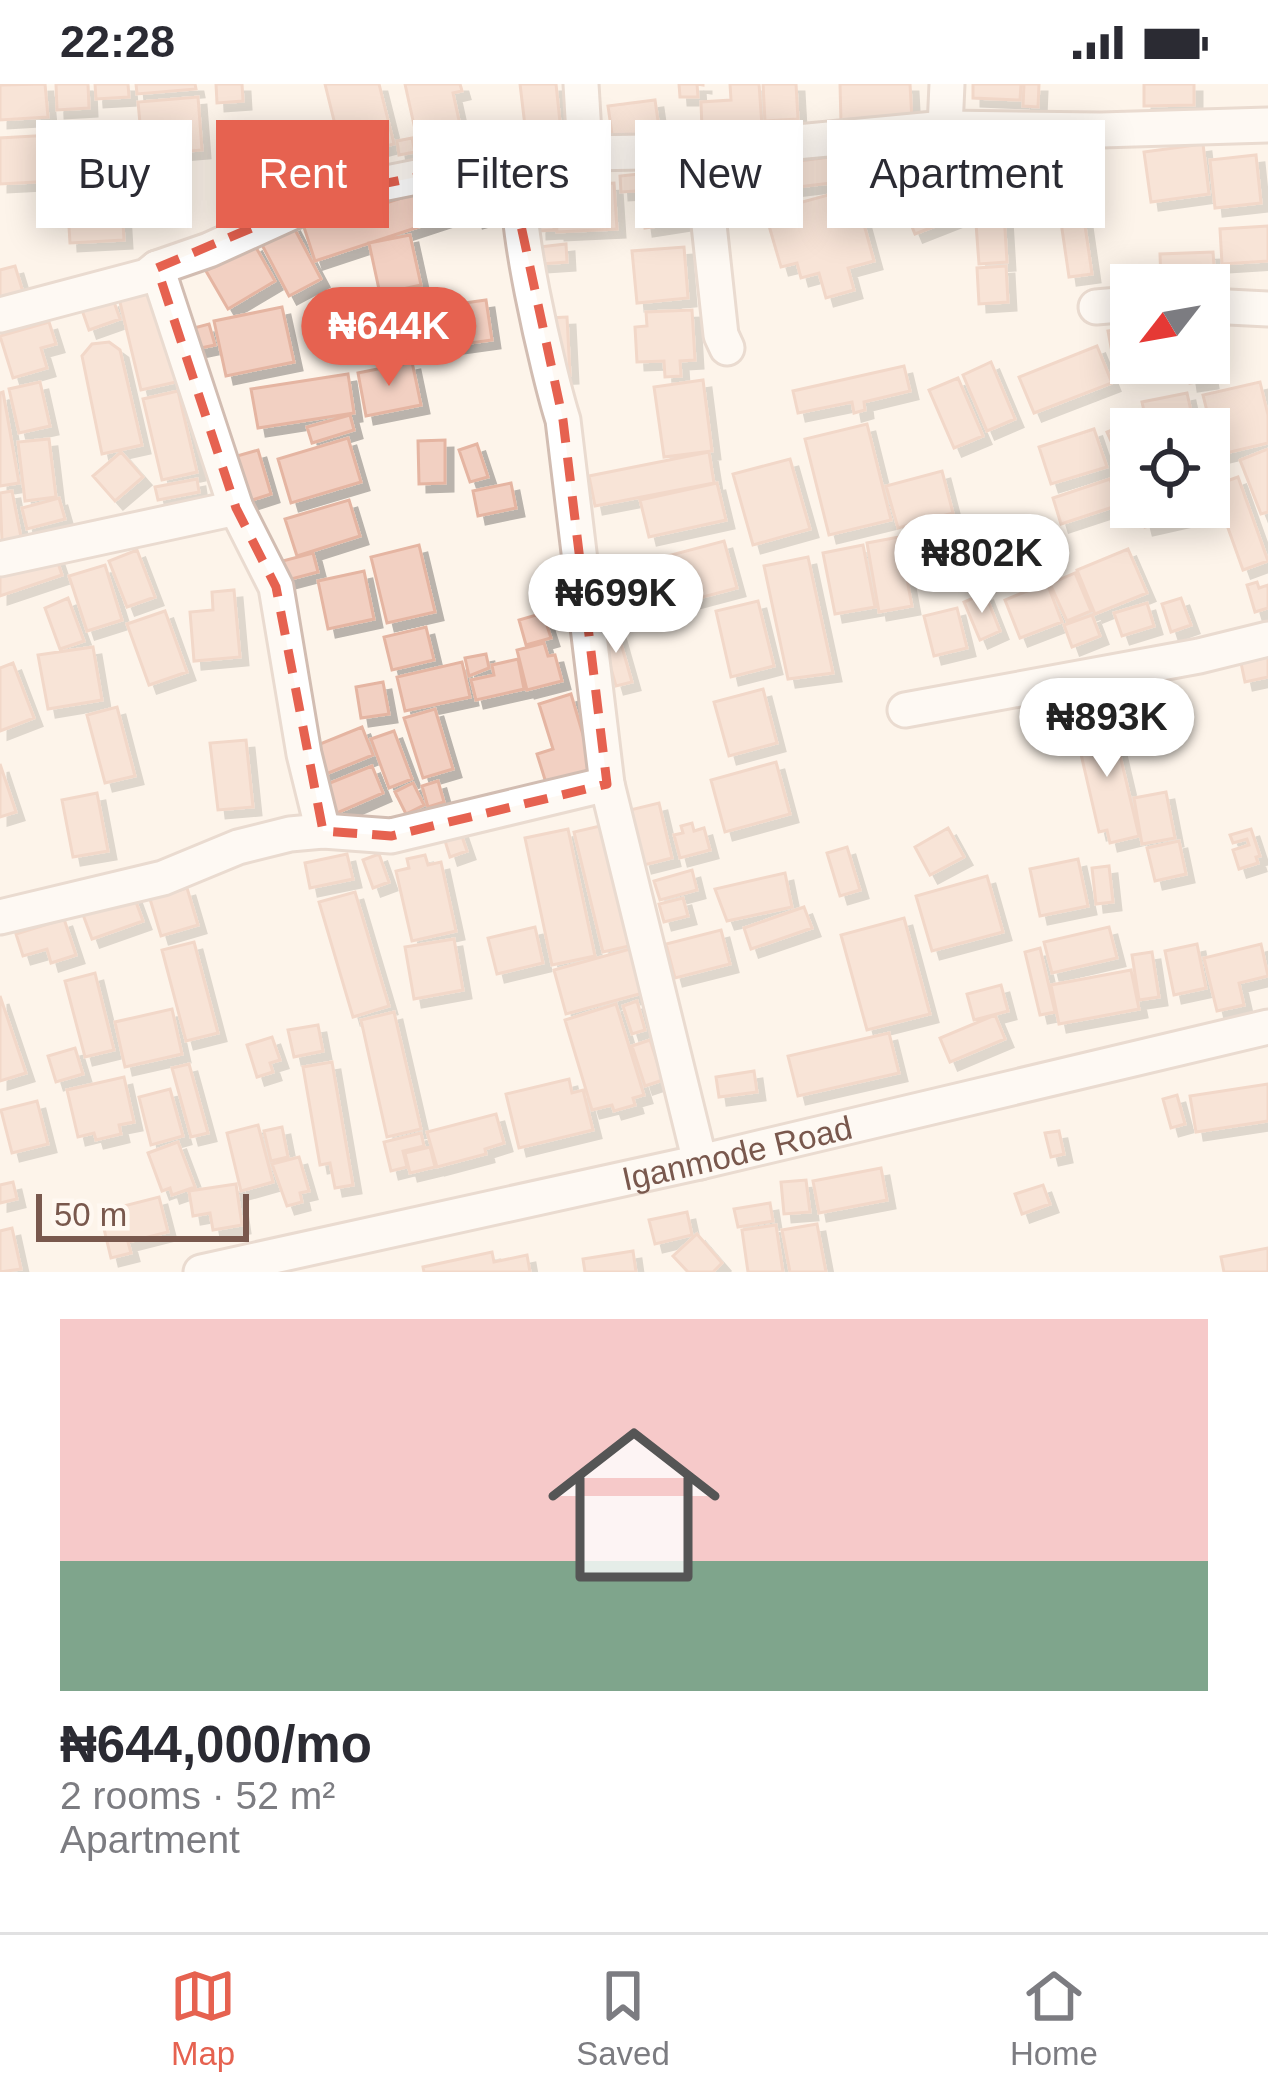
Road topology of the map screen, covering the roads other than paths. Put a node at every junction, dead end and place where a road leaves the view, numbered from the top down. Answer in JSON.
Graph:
{"nodes":[{"id":1,"x":581,"y":84,"type":"edge"},
{"id":2,"x":947,"y":84,"type":"edge"},
{"id":3,"x":583,"y":120,"type":"edge"},
{"id":4,"x":945,"y":120,"type":"edge"},
{"id":5,"x":1268,"y":124,"type":"edge"},
{"id":6,"x":1105,"y":130,"type":"edge"},
{"id":7,"x":413,"y":175,"type":"edge"},
{"id":8,"x":521,"y":228,"type":"edge"},
{"id":9,"x":709,"y":228,"type":"edge"},
{"id":10,"x":158,"y":268,"type":"junction"},
{"id":11,"x":1110,"y":306,"type":"edge"},
{"id":12,"x":1096,"y":307,"type":"dead end"},
{"id":13,"x":1230,"y":307,"type":"edge"},
{"id":14,"x":1268,"y":309,"type":"edge"},
{"id":15,"x":0,"y":315,"type":"edge"},
{"id":16,"x":727,"y":348,"type":"dead end"},
{"id":17,"x":236,"y":508,"type":"junction"},
{"id":18,"x":0,"y":560,"type":"edge"},
{"id":19,"x":1268,"y":639,"type":"edge"},
{"id":20,"x":905,"y":710,"type":"dead end"},
{"id":21,"x":607,"y":784,"type":"junction"},
{"id":22,"x":322,"y":832,"type":"junction"},
{"id":23,"x":0,"y":917,"type":"edge"},
{"id":24,"x":1268,"y":1027,"type":"edge"},
{"id":25,"x":700,"y":1162,"type":"junction"},
{"id":26,"x":281,"y":1264,"type":"edge"},
{"id":27,"x":201,"y":1272,"type":"edge"}],
"edges":[{"from":1,"to":3,"type":"street"},
{"from":2,"to":4,"type":"street"},
{"from":5,"to":6,"type":"street"},
{"from":7,"to":10,"type":"street"},
{"from":8,"to":21,"type":"street"},
{"from":9,"to":16,"type":"street"},
{"from":10,"to":15,"type":"street"},
{"from":10,"to":17,"type":"street"},
{"from":11,"to":12,"type":"street"},
{"from":13,"to":14,"type":"street"},
{"from":17,"to":18,"type":"street"},
{"from":17,"to":22,"type":"street"},
{"from":19,"to":20,"type":"street"},
{"from":21,"to":22,"type":"street"},
{"from":21,"to":25,"type":"street"},
{"from":22,"to":23,"type":"street"},
{"from":24,"to":25,"type":"street","name":"Iganmode Road"},
{"from":25,"to":26,"type":"street","name":"Iganmode Road"},
{"from":26,"to":27,"type":"street","name":"Iganmode Road"}]}
